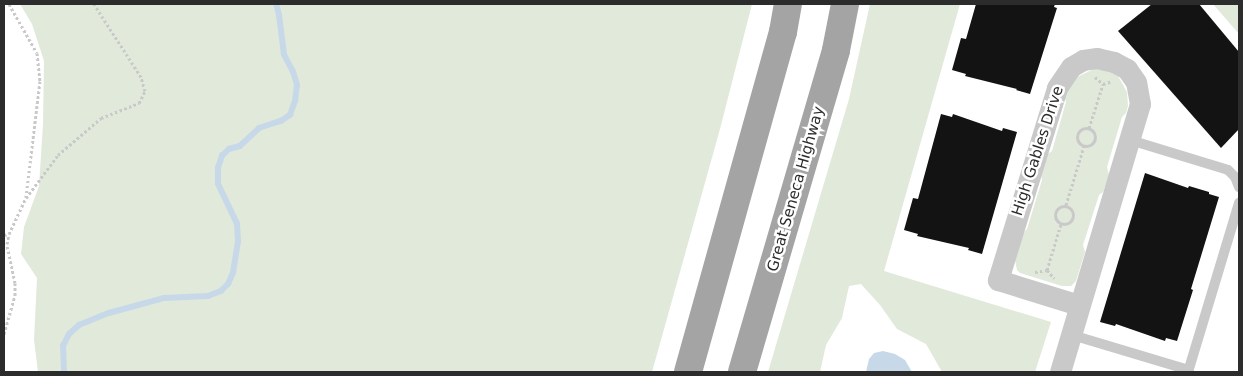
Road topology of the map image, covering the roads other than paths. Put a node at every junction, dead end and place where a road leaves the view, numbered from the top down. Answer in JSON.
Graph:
{"nodes":[{"id":1,"x":788,"y":4,"type":"edge"},
{"id":2,"x":845,"y":4,"type":"edge"},
{"id":3,"x":1130,"y":140,"type":"junction"},
{"id":4,"x":1239,"y":187,"type":"edge"},
{"id":5,"x":1239,"y":203,"type":"edge"},
{"id":6,"x":1079,"y":305,"type":"junction"},
{"id":7,"x":1072,"y":335,"type":"junction"},
{"id":8,"x":1189,"y":371,"type":"edge"},
{"id":9,"x":688,"y":372,"type":"edge"},
{"id":10,"x":742,"y":372,"type":"edge"},
{"id":11,"x":1060,"y":372,"type":"edge"}],
"edges":[{"from":1,"to":9,"type":"main road"},
{"from":2,"to":10,"type":"main road","name":"Great Seneca Highway"},
{"from":3,"to":4,"type":"lane"},
{"from":3,"to":6,"type":"street","name":"High Gables Drive"},
{"from":3,"to":6,"type":"street","name":"High Gables Drive"},
{"from":5,"to":8,"type":"lane"},
{"from":6,"to":7,"type":"street","name":"High Gables Drive"},
{"from":7,"to":8,"type":"lane"},
{"from":7,"to":11,"type":"street","name":"High Gables Drive"}]}
